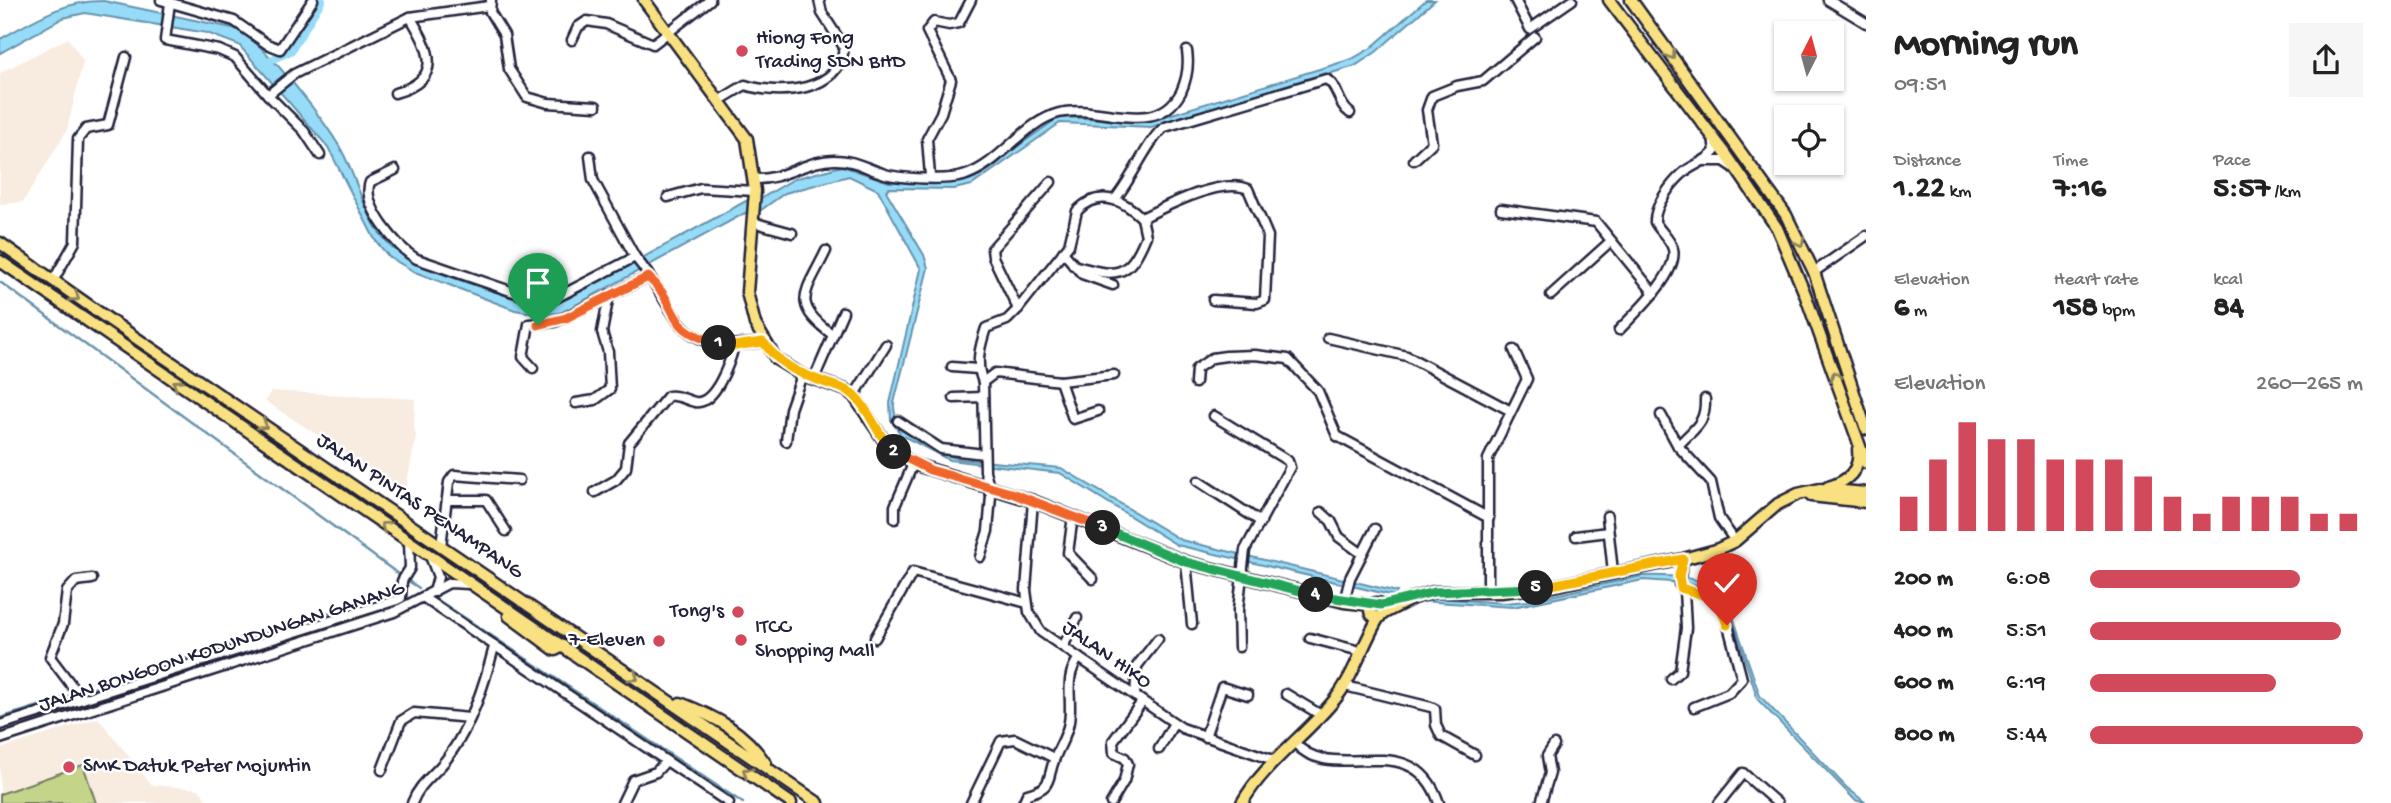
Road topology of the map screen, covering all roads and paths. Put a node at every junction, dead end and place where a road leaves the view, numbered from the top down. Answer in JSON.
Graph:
{"nodes":[{"id":1,"x":313,"y":0,"type":"edge"},
{"id":2,"x":644,"y":0,"type":"edge"},
{"id":3,"x":710,"y":0,"type":"edge"},
{"id":4,"x":819,"y":0,"type":"edge"},
{"id":5,"x":971,"y":0,"type":"edge"},
{"id":6,"x":1515,"y":0,"type":"edge"},
{"id":7,"x":1572,"y":0,"type":"edge"},
{"id":8,"x":1609,"y":0,"type":"edge"},
{"id":9,"x":1631,"y":0,"type":"edge"},
{"id":10,"x":1828,"y":0,"type":"edge"},
{"id":11,"x":490,"y":3,"type":"edge"},
{"id":12,"x":167,"y":5,"type":"edge"},
{"id":13,"x":410,"y":17,"type":"junction"},
{"id":14,"x":1866,"y":23,"type":"edge"},
{"id":15,"x":670,"y":32,"type":"junction"},
{"id":16,"x":1533,"y":33,"type":"junction"},
{"id":17,"x":572,"y":40,"type":"dead end"},
{"id":18,"x":1187,"y":51,"type":"dead end"},
{"id":19,"x":126,"y":57,"type":"dead end"},
{"id":20,"x":271,"y":93,"type":"junction"},
{"id":21,"x":395,"y":93,"type":"dead end"},
{"id":22,"x":720,"y":100,"type":"junction"},
{"id":23,"x":596,"y":106,"type":"dead end"},
{"id":24,"x":1350,"y":113,"type":"dead end"},
{"id":25,"x":1713,"y":136,"type":"junction"},
{"id":26,"x":320,"y":155,"type":"dead end"},
{"id":27,"x":590,"y":156,"type":"dead end"},
{"id":28,"x":1414,"y":160,"type":"dead end"},
{"id":29,"x":1706,"y":161,"type":"junction"},
{"id":30,"x":1737,"y":169,"type":"junction"},
{"id":31,"x":395,"y":170,"type":"dead end"},
{"id":32,"x":930,"y":176,"type":"junction"},
{"id":33,"x":755,"y":179,"type":"junction"},
{"id":34,"x":1051,"y":182,"type":"dead end"},
{"id":35,"x":755,"y":194,"type":"junction"},
{"id":36,"x":668,"y":197,"type":"dead end"},
{"id":37,"x":1115,"y":199,"type":"junction"},
{"id":38,"x":1501,"y":209,"type":"dead end"},
{"id":39,"x":753,"y":218,"type":"junction"},
{"id":40,"x":1142,"y":218,"type":"junction"},
{"id":41,"x":792,"y":233,"type":"dead end"},
{"id":42,"x":1866,"y":236,"type":"edge"},
{"id":43,"x":1611,"y":241,"type":"junction"},
{"id":44,"x":0,"y":243,"type":"edge"},
{"id":45,"x":826,"y":251,"type":"dead end"},
{"id":46,"x":1063,"y":252,"type":"junction"},
{"id":47,"x":635,"y":258,"type":"junction"},
{"id":48,"x":0,"y":261,"type":"edge"},
{"id":49,"x":1073,"y":265,"type":"junction"},
{"id":50,"x":1814,"y":272,"type":"junction"},
{"id":51,"x":646,"y":274,"type":"junction"},
{"id":52,"x":53,"y":281,"type":"junction"},
{"id":53,"x":1113,"y":285,"type":"dead end"},
{"id":54,"x":1654,"y":293,"type":"junction"},
{"id":55,"x":609,"y":295,"type":"junction"},
{"id":56,"x":1551,"y":295,"type":"dead end"},
{"id":57,"x":1213,"y":300,"type":"dead end"},
{"id":58,"x":1018,"y":309,"type":"junction"},
{"id":59,"x":843,"y":312,"type":"dead end"},
{"id":60,"x":1619,"y":330,"type":"dead end"},
{"id":61,"x":833,"y":335,"type":"junction"},
{"id":62,"x":1328,"y":338,"type":"dead end"},
{"id":63,"x":763,"y":342,"type":"junction"},
{"id":64,"x":886,"y":345,"type":"dead end"},
{"id":65,"x":734,"y":346,"type":"junction"},
{"id":66,"x":1514,"y":350,"type":"dead end"},
{"id":67,"x":952,"y":367,"type":"dead end"},
{"id":68,"x":533,"y":368,"type":"dead end"},
{"id":69,"x":977,"y":369,"type":"junction"},
{"id":70,"x":802,"y":375,"type":"junction"},
{"id":71,"x":1114,"y":375,"type":"dead end"},
{"id":72,"x":814,"y":379,"type":"junction"},
{"id":73,"x":1060,"y":381,"type":"junction"},
{"id":74,"x":983,"y":382,"type":"junction"},
{"id":75,"x":1195,"y":383,"type":"dead end"},
{"id":76,"x":854,"y":396,"type":"junction"},
{"id":77,"x":983,"y":397,"type":"junction"},
{"id":78,"x":954,"y":398,"type":"dead end"},
{"id":79,"x":1705,"y":399,"type":"dead end"},
{"id":80,"x":576,"y":403,"type":"dead end"},
{"id":81,"x":1098,"y":411,"type":"dead end"},
{"id":82,"x":1511,"y":411,"type":"junction"},
{"id":83,"x":1661,"y":415,"type":"dead end"},
{"id":84,"x":1214,"y":416,"type":"dead end"},
{"id":85,"x":898,"y":421,"type":"dead end"},
{"id":86,"x":1861,"y":430,"type":"edge"},
{"id":87,"x":786,"y":441,"type":"dead end"},
{"id":88,"x":1678,"y":446,"type":"junction"},
{"id":89,"x":984,"y":456,"type":"junction"},
{"id":90,"x":1866,"y":463,"type":"edge"},
{"id":91,"x":913,"y":464,"type":"junction"},
{"id":92,"x":519,"y":480,"type":"dead end"},
{"id":93,"x":1198,"y":481,"type":"dead end"},
{"id":94,"x":989,"y":486,"type":"junction"},
{"id":95,"x":1820,"y":489,"type":"junction"},
{"id":96,"x":595,"y":492,"type":"dead end"},
{"id":97,"x":1866,"y":493,"type":"edge"},
{"id":98,"x":1787,"y":499,"type":"junction"},
{"id":99,"x":447,"y":500,"type":"junction"},
{"id":100,"x":1033,"y":500,"type":"junction"},
{"id":101,"x":1853,"y":500,"type":"junction"},
{"id":102,"x":1866,"y":502,"type":"edge"},
{"id":103,"x":1866,"y":508,"type":"edge"},
{"id":104,"x":1321,"y":512,"type":"dead end"},
{"id":105,"x":1073,"y":516,"type":"junction"},
{"id":106,"x":1607,"y":516,"type":"dead end"},
{"id":107,"x":1489,"y":518,"type":"junction"},
{"id":108,"x":895,"y":519,"type":"dead end"},
{"id":109,"x":1261,"y":522,"type":"junction"},
{"id":110,"x":1375,"y":530,"type":"dead end"},
{"id":111,"x":506,"y":531,"type":"dead end"},
{"id":112,"x":1608,"y":531,"type":"junction"},
{"id":113,"x":1576,"y":536,"type":"dead end"},
{"id":114,"x":1735,"y":541,"type":"junction"},
{"id":115,"x":409,"y":542,"type":"junction"},
{"id":116,"x":442,"y":546,"type":"junction"},
{"id":117,"x":1361,"y":553,"type":"junction"},
{"id":118,"x":429,"y":555,"type":"junction"},
{"id":119,"x":980,"y":557,"type":"dead end"},
{"id":120,"x":1683,"y":559,"type":"junction"},
{"id":121,"x":1186,"y":562,"type":"junction"},
{"id":122,"x":1613,"y":572,"type":"junction"},
{"id":123,"x":1242,"y":573,"type":"junction"},
{"id":124,"x":92,"y":579,"type":"dead end"},
{"id":125,"x":1093,"y":579,"type":"dead end"},
{"id":126,"x":1680,"y":584,"type":"junction"},
{"id":127,"x":475,"y":586,"type":"junction"},
{"id":128,"x":434,"y":592,"type":"junction"},
{"id":129,"x":1488,"y":592,"type":"junction"},
{"id":130,"x":424,"y":598,"type":"junction"},
{"id":131,"x":1345,"y":602,"type":"junction"},
{"id":132,"x":1027,"y":603,"type":"junction"},
{"id":133,"x":1376,"y":611,"type":"junction"},
{"id":134,"x":1077,"y":618,"type":"dead end"},
{"id":135,"x":551,"y":619,"type":"junction"},
{"id":136,"x":1192,"y":624,"type":"dead end"},
{"id":137,"x":875,"y":638,"type":"dead end"},
{"id":138,"x":1310,"y":638,"type":"dead end"},
{"id":139,"x":1158,"y":639,"type":"dead end"},
{"id":140,"x":563,"y":646,"type":"junction"},
{"id":141,"x":494,"y":647,"type":"junction"},
{"id":142,"x":1063,"y":647,"type":"junction"},
{"id":143,"x":1239,"y":647,"type":"dead end"},
{"id":144,"x":1360,"y":651,"type":"junction"},
{"id":145,"x":209,"y":657,"type":"junction"},
{"id":146,"x":1079,"y":657,"type":"junction"},
{"id":147,"x":217,"y":669,"type":"junction"},
{"id":148,"x":1671,"y":679,"type":"dead end"},
{"id":149,"x":1345,"y":686,"type":"junction"},
{"id":150,"x":1286,"y":694,"type":"dead end"},
{"id":151,"x":98,"y":695,"type":"junction"},
{"id":152,"x":1248,"y":695,"type":"dead end"},
{"id":153,"x":664,"y":696,"type":"junction"},
{"id":154,"x":82,"y":699,"type":"junction"},
{"id":155,"x":1138,"y":699,"type":"junction"},
{"id":156,"x":103,"y":706,"type":"junction"},
{"id":157,"x":1694,"y":707,"type":"dead end"},
{"id":158,"x":1321,"y":715,"type":"junction"},
{"id":159,"x":716,"y":717,"type":"junction"},
{"id":160,"x":470,"y":718,"type":"junction"},
{"id":161,"x":700,"y":722,"type":"junction"},
{"id":162,"x":1174,"y":723,"type":"junction"},
{"id":163,"x":0,"y":725,"type":"edge"},
{"id":164,"x":1205,"y":737,"type":"junction"},
{"id":165,"x":0,"y":739,"type":"edge"},
{"id":166,"x":704,"y":742,"type":"junction"},
{"id":167,"x":1295,"y":743,"type":"junction"},
{"id":168,"x":1554,"y":746,"type":"dead end"},
{"id":169,"x":1159,"y":749,"type":"dead end"},
{"id":170,"x":1475,"y":755,"type":"dead end"},
{"id":171,"x":1054,"y":758,"type":"junction"},
{"id":172,"x":666,"y":761,"type":"junction"},
{"id":173,"x":1276,"y":761,"type":"junction"},
{"id":174,"x":382,"y":770,"type":"dead end"},
{"id":175,"x":769,"y":770,"type":"junction"},
{"id":176,"x":412,"y":803,"type":"edge"},
{"id":177,"x":622,"y":803,"type":"edge"},
{"id":178,"x":729,"y":803,"type":"edge"},
{"id":179,"x":790,"y":803,"type":"edge"},
{"id":180,"x":818,"y":803,"type":"edge"},
{"id":181,"x":971,"y":803,"type":"edge"},
{"id":182,"x":1023,"y":803,"type":"edge"},
{"id":183,"x":1111,"y":803,"type":"edge"},
{"id":184,"x":1242,"y":803,"type":"edge"},
{"id":185,"x":1439,"y":803,"type":"edge"},
{"id":186,"x":1541,"y":803,"type":"edge"},
{"id":187,"x":1719,"y":803,"type":"edge"},
{"id":188,"x":1777,"y":803,"type":"edge"}],
"edges":[{"from":1,"to":12,"type":"street"},
{"from":2,"to":15,"type":"main road"},
{"from":3,"to":15,"type":"street"},
{"from":4,"to":22,"type":"street"},
{"from":5,"to":32,"type":"street"},
{"from":6,"to":16,"type":"street"},
{"from":7,"to":16,"type":"street"},
{"from":8,"to":25,"type":"main road"},
{"from":9,"to":50,"type":"main road","one_way":true},
{"from":10,"to":14,"type":"street"},
{"from":11,"to":13,"type":"street"},
{"from":11,"to":23,"type":"street"},
{"from":12,"to":20,"type":"street"},
{"from":13,"to":20,"type":"street"},
{"from":13,"to":21,"type":"street"},
{"from":15,"to":17,"type":"street"},
{"from":15,"to":22,"type":"main road"},
{"from":16,"to":28,"type":"street"},
{"from":18,"to":32,"type":"street"},
{"from":19,"to":52,"type":"street"},
{"from":20,"to":26,"type":"street"},
{"from":22,"to":33,"type":"main road"},
{"from":24,"to":37,"type":"street"},
{"from":25,"to":29,"type":"street"},
{"from":25,"to":30,"type":"main road"},
{"from":27,"to":47,"type":"street"},
{"from":29,"to":30,"type":"street"},
{"from":29,"to":54,"type":"street"},
{"from":86,"to":30,"type":"main road","one_way":true},
{"from":31,"to":47,"type":"street"},
{"from":32,"to":33,"type":"street"},
{"from":33,"to":35,"type":"main road"},
{"from":34,"to":58,"type":"street"},
{"from":35,"to":36,"type":"street"},
{"from":35,"to":39,"type":"main road"},
{"from":37,"to":40,"type":"street"},
{"from":37,"to":46,"type":"street"},
{"from":38,"to":43,"type":"street"},
{"from":39,"to":41,"type":"street"},
{"from":39,"to":63,"type":"main road"},
{"from":40,"to":49,"type":"street"},
{"from":40,"to":57,"type":"street"},
{"from":42,"to":50,"type":"street"},
{"from":43,"to":54,"type":"street"},
{"from":43,"to":56,"type":"street"},
{"from":44,"to":52,"type":"main road","name":"JALAN PINTAS PENAMPANG"},
{"from":45,"to":61,"type":"street"},
{"from":46,"to":49,"type":"street"},
{"from":46,"to":58,"type":"street"},
{"from":47,"to":51,"type":"street"},
{"from":115,"to":48,"type":"main road","name":"JALAN PINTAS PENAMPANG","one_way":true},
{"from":49,"to":53,"type":"street"},
{"from":50,"to":86,"type":"main road"},
{"from":51,"to":55,"type":"street"},
{"from":51,"to":65,"type":"street"},
{"from":52,"to":116,"type":"main road","name":"JALAN PINTAS PENAMPANG","one_way":true},
{"from":54,"to":60,"type":"street"},
{"from":55,"to":68,"type":"street"},
{"from":55,"to":80,"type":"street"},
{"from":58,"to":69,"type":"street"},
{"from":59,"to":61,"type":"street"},
{"from":61,"to":72,"type":"street"},
{"from":62,"to":82,"type":"street"},
{"from":63,"to":65,"type":"street"},
{"from":63,"to":70,"type":"main road"},
{"from":64,"to":76,"type":"street"},
{"from":65,"to":96,"type":"street"},
{"from":66,"to":82,"type":"street"},
{"from":67,"to":69,"type":"street"},
{"from":69,"to":74,"type":"street"},
{"from":70,"to":72,"type":"main road"},
{"from":70,"to":87,"type":"street"},
{"from":71,"to":73,"type":"street"},
{"from":72,"to":76,"type":"main road"},
{"from":73,"to":74,"type":"street"},
{"from":73,"to":81,"type":"street"},
{"from":74,"to":77,"type":"street"},
{"from":75,"to":107,"type":"street"},
{"from":76,"to":91,"type":"main road"},
{"from":77,"to":78,"type":"street"},
{"from":77,"to":89,"type":"street"},
{"from":79,"to":88,"type":"street"},
{"from":82,"to":107,"type":"street"},
{"from":83,"to":88,"type":"street"},
{"from":84,"to":109,"type":"street"},
{"from":85,"to":89,"type":"street"},
{"from":86,"to":90,"type":"main road"},
{"from":86,"to":95,"type":"main road"},
{"from":88,"to":114,"type":"street"},
{"from":89,"to":94,"type":"street"},
{"from":91,"to":94,"type":"main road"},
{"from":91,"to":108,"type":"street"},
{"from":92,"to":99,"type":"street"},
{"from":93,"to":109,"type":"street"},
{"from":94,"to":100,"type":"main road"},
{"from":94,"to":119,"type":"street"},
{"from":95,"to":97,"type":"main road"},
{"from":95,"to":98,"type":"main road"},
{"from":98,"to":101,"type":"main road"},
{"from":98,"to":114,"type":"main road"},
{"from":99,"to":111,"type":"street"},
{"from":99,"to":116,"type":"street"},
{"from":100,"to":105,"type":"main road"},
{"from":100,"to":132,"type":"street"},
{"from":101,"to":102,"type":"main road"},
{"from":101,"to":103,"type":"main road"},
{"from":104,"to":117,"type":"street"},
{"from":105,"to":121,"type":"main road"},
{"from":105,"to":125,"type":"street"},
{"from":106,"to":112,"type":"street"},
{"from":107,"to":129,"type":"street"},
{"from":109,"to":123,"type":"street"},
{"from":110,"to":117,"type":"street"},
{"from":112,"to":113,"type":"street"},
{"from":112,"to":122,"type":"street"},
{"from":114,"to":120,"type":"main road"},
{"from":115,"to":118,"type":"main road","name":"JALAN PINTAS PENAMPANG"},
{"from":115,"to":145,"type":"street"},
{"from":116,"to":135,"type":"main road","name":"JALAN PINTAS PENAMPANG"},
{"from":117,"to":131,"type":"street"},
{"from":118,"to":127,"type":"main road","name":"JALAN PINTAS PENAMPANG"},
{"from":118,"to":128,"type":"street"},
{"from":120,"to":122,"type":"main road"},
{"from":120,"to":126,"type":"street"},
{"from":121,"to":123,"type":"main road"},
{"from":121,"to":136,"type":"street"},
{"from":122,"to":129,"type":"main road"},
{"from":123,"to":131,"type":"main road"},
{"from":123,"to":143,"type":"street"},
{"from":124,"to":154,"type":"street"},
{"from":126,"to":148,"type":"street"},
{"from":126,"to":157,"type":"street"},
{"from":127,"to":128,"type":"street"},
{"from":127,"to":140,"type":"main road","name":"JALAN PINTAS PENAMPANG"},
{"from":128,"to":130,"type":"street"},
{"from":129,"to":133,"type":"main road"},
{"from":130,"to":141,"type":"street","name":"JALAN BONGOON KODUNDUNGAN GANANG"},
{"from":130,"to":147,"type":"street","name":"JALAN BONGOON KODUNDUNGAN GANANG"},
{"from":131,"to":133,"type":"main road"},
{"from":132,"to":137,"type":"street"},
{"from":132,"to":142,"type":"street","name":"JALAN HIKO"},
{"from":133,"to":144,"type":"main road"},
{"from":134,"to":142,"type":"street"},
{"from":135,"to":140,"type":"main road"},
{"from":135,"to":153,"type":"main road","name":"JALAN PINTAS PENAMPANG","one_way":true},
{"from":138,"to":144,"type":"street"},
{"from":139,"to":155,"type":"street"},
{"from":140,"to":166,"type":"main road","name":"JALAN PINTAS PENAMPANG"},
{"from":141,"to":160,"type":"street"},
{"from":141,"to":172,"type":"street","name":"JALAN BONGOON KODUNDUNGAN GANANG"},
{"from":142,"to":146,"type":"street","name":"JALAN HIKO"},
{"from":144,"to":149,"type":"main road"},
{"from":145,"to":147,"type":"street"},
{"from":145,"to":151,"type":"street"},
{"from":146,"to":155,"type":"street","name":"JALAN HIKO"},
{"from":146,"to":171,"type":"street"},
{"from":147,"to":156,"type":"street","name":"JALAN BONGOON KODUNDUNGAN GANANG"},
{"from":149,"to":158,"type":"main road"},
{"from":149,"to":170,"type":"street"},
{"from":150,"to":158,"type":"street"},
{"from":151,"to":154,"type":"street"},
{"from":151,"to":156,"type":"street"},
{"from":152,"to":164,"type":"street"},
{"from":153,"to":159,"type":"main road"},
{"from":153,"to":161,"type":"main road","name":"JALAN PINTAS PENAMPANG"},
{"from":154,"to":163,"type":"street"},
{"from":155,"to":162,"type":"street","name":"JALAN HIKO"},
{"from":155,"to":183,"type":"street"},
{"from":156,"to":165,"type":"street","name":"JALAN BONGOON KODUNDUNGAN GANANG"},
{"from":158,"to":167,"type":"main road"},
{"from":159,"to":161,"type":"main road"},
{"from":159,"to":175,"type":"main road"},
{"from":160,"to":174,"type":"street"},
{"from":160,"to":176,"type":"street"},
{"from":161,"to":166,"type":"main road"},
{"from":161,"to":175,"type":"main road","name":"JALAN PINTAS PENAMPANG"},
{"from":162,"to":164,"type":"street","name":"JALAN HIKO"},
{"from":162,"to":169,"type":"street"},
{"from":164,"to":173,"type":"street","name":"JALAN HIKO"},
{"from":179,"to":166,"type":"main road","name":"JALAN PINTAS PENAMPANG","one_way":true},
{"from":167,"to":173,"type":"main road"},
{"from":167,"to":185,"type":"street"},
{"from":168,"to":186,"type":"street"},
{"from":171,"to":181,"type":"street"},
{"from":171,"to":182,"type":"street"},
{"from":172,"to":177,"type":"street"},
{"from":172,"to":178,"type":"street","name":"JALAN BONGOON KODUNDUNGAN GANANG"},
{"from":173,"to":184,"type":"main road"},
{"from":175,"to":180,"type":"main road","name":"JALAN PINTAS PENAMPANG"},
{"from":187,"to":188,"type":"street"}]}
